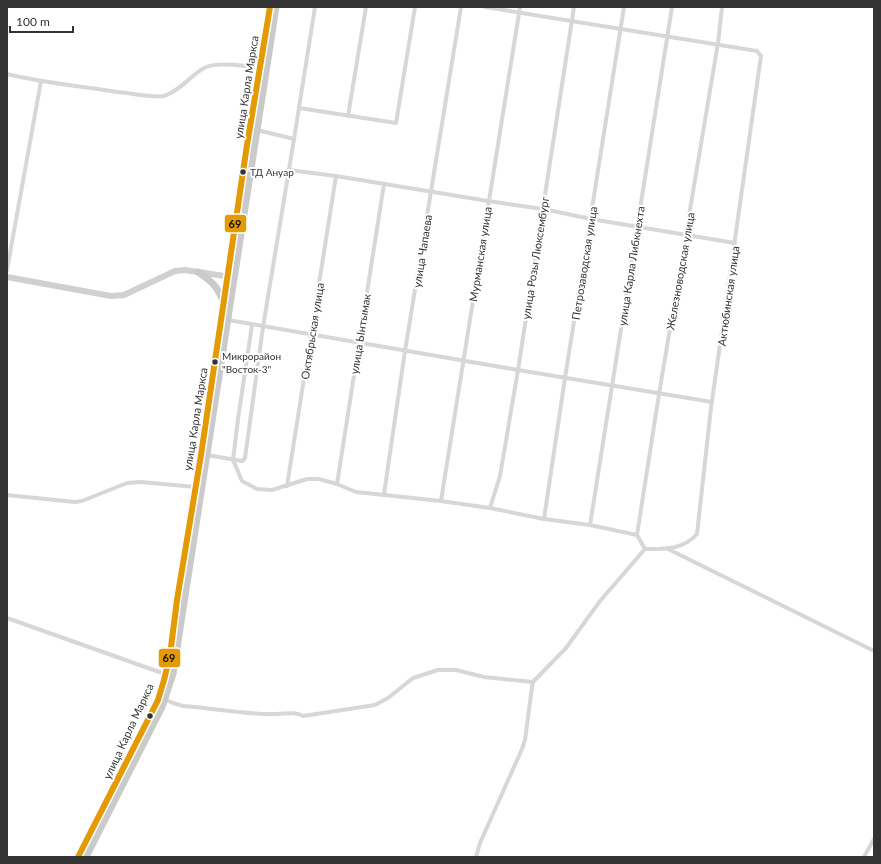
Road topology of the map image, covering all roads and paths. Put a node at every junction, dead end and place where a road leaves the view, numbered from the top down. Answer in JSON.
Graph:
{"nodes":[{"id":1,"x":270,"y":7,"type":"edge"},
{"id":2,"x":276,"y":7,"type":"edge"},
{"id":3,"x":315,"y":7,"type":"edge"},
{"id":4,"x":366,"y":7,"type":"edge"},
{"id":5,"x":415,"y":7,"type":"edge"},
{"id":6,"x":461,"y":7,"type":"edge"},
{"id":7,"x":485,"y":7,"type":"edge"},
{"id":8,"x":520,"y":7,"type":"edge"},
{"id":9,"x":574,"y":7,"type":"edge"},
{"id":10,"x":624,"y":7,"type":"edge"},
{"id":11,"x":672,"y":7,"type":"edge"},
{"id":12,"x":722,"y":7,"type":"edge"},
{"id":13,"x":519,"y":13,"type":"junction"},
{"id":14,"x":572,"y":22,"type":"junction"},
{"id":15,"x":621,"y":29,"type":"junction"},
{"id":16,"x":667,"y":36,"type":"junction"},
{"id":17,"x":718,"y":43,"type":"junction"},
{"id":18,"x":263,"y":67,"type":"junction"},
{"id":19,"x":7,"y":74,"type":"edge"},
{"id":20,"x":41,"y":81,"type":"junction"},
{"id":21,"x":299,"y":108,"type":"junction"},
{"id":22,"x":348,"y":116,"type":"junction"},
{"id":23,"x":257,"y":130,"type":"junction"},
{"id":24,"x":294,"y":139,"type":"junction"},
{"id":25,"x":289,"y":170,"type":"junction"},
{"id":26,"x":336,"y":176,"type":"junction"},
{"id":27,"x":384,"y":184,"type":"junction"},
{"id":28,"x":432,"y":192,"type":"junction"},
{"id":29,"x":488,"y":201,"type":"junction"},
{"id":30,"x":543,"y":209,"type":"junction"},
{"id":31,"x":590,"y":219,"type":"junction"},
{"id":32,"x":637,"y":226,"type":"junction"},
{"id":33,"x":686,"y":235,"type":"junction"},
{"id":34,"x":735,"y":243,"type":"junction"},
{"id":35,"x":7,"y":270,"type":"edge"},
{"id":36,"x":198,"y":272,"type":"junction"},
{"id":37,"x":7,"y":277,"type":"edge"},
{"id":38,"x":231,"y":277,"type":"junction"},
{"id":39,"x":223,"y":303,"type":"junction"},
{"id":40,"x":228,"y":320,"type":"junction"},
{"id":41,"x":252,"y":325,"type":"junction"},
{"id":42,"x":263,"y":327,"type":"junction"},
{"id":43,"x":311,"y":335,"type":"junction"},
{"id":44,"x":359,"y":343,"type":"junction"},
{"id":45,"x":405,"y":351,"type":"junction"},
{"id":46,"x":463,"y":361,"type":"junction"},
{"id":47,"x":518,"y":370,"type":"junction"},
{"id":48,"x":565,"y":378,"type":"junction"},
{"id":49,"x":612,"y":386,"type":"junction"},
{"id":50,"x":659,"y":394,"type":"junction"},
{"id":51,"x":712,"y":402,"type":"junction"},
{"id":52,"x":207,"y":455,"type":"junction"},
{"id":53,"x":233,"y":460,"type":"junction"},
{"id":54,"x":337,"y":484,"type":"junction"},
{"id":55,"x":287,"y":486,"type":"junction"},
{"id":56,"x":199,"y":487,"type":"junction"},
{"id":57,"x":384,"y":494,"type":"junction"},
{"id":58,"x":7,"y":495,"type":"edge"},
{"id":59,"x":441,"y":501,"type":"junction"},
{"id":60,"x":490,"y":508,"type":"junction"},
{"id":61,"x":544,"y":519,"type":"junction"},
{"id":62,"x":590,"y":525,"type":"junction"},
{"id":63,"x":637,"y":535,"type":"junction"},
{"id":64,"x":645,"y":549,"type":"junction"},
{"id":65,"x":668,"y":549,"type":"junction"},
{"id":66,"x":7,"y":618,"type":"edge"},
{"id":67,"x":874,"y":651,"type":"edge"},
{"id":68,"x":165,"y":674,"type":"junction"},
{"id":69,"x":534,"y":682,"type":"junction"},
{"id":70,"x":162,"y":698,"type":"junction"},
{"id":71,"x":100,"y":822,"type":"junction"},
{"id":72,"x":874,"y":839,"type":"edge"},
{"id":73,"x":88,"y":855,"type":"edge"},
{"id":74,"x":78,"y":857,"type":"edge"},
{"id":75,"x":476,"y":857,"type":"edge"},
{"id":76,"x":864,"y":857,"type":"edge"}],
"edges":[{"from":1,"to":18,"type":"main road","name":"улица Карла Маркса"},
{"from":2,"to":18,"type":"main road","name":"улица Карла Маркса"},
{"from":3,"to":21,"type":"street"},
{"from":4,"to":22,"type":"street"},
{"from":5,"to":22,"type":"street"},
{"from":6,"to":28,"type":"street","name":"улица Чапаева"},
{"from":7,"to":13,"type":"street"},
{"from":8,"to":13,"type":"street","name":"Мурманская улица"},
{"from":9,"to":14,"type":"street","name":"улица Розы Люксембург"},
{"from":10,"to":15,"type":"street","name":"Петрозаводская улица"},
{"from":11,"to":16,"type":"street","name":"улица Карла Либкнехта"},
{"from":12,"to":17,"type":"street","name":"Железноводская улица"},
{"from":13,"to":14,"type":"street"},
{"from":13,"to":29,"type":"street","name":"Мурманская улица"},
{"from":14,"to":15,"type":"street"},
{"from":14,"to":30,"type":"street","name":"улица Розы Люксембург"},
{"from":15,"to":16,"type":"street"},
{"from":15,"to":31,"type":"street","name":"Петрозаводская улица"},
{"from":16,"to":17,"type":"street"},
{"from":16,"to":32,"type":"street","name":"улица Карла Либкнехта"},
{"from":17,"to":33,"type":"street","name":"Железноводская улица"},
{"from":17,"to":34,"type":"street","name":"Актюбинская улица"},
{"from":18,"to":20,"type":"street"},
{"from":18,"to":23,"type":"main road","name":"улица Карла Маркса"},
{"from":18,"to":38,"type":"main road","name":"улица Карла Маркса"},
{"from":19,"to":20,"type":"street"},
{"from":20,"to":35,"type":"street"},
{"from":21,"to":22,"type":"street"},
{"from":21,"to":24,"type":"street"},
{"from":23,"to":24,"type":"street"},
{"from":23,"to":38,"type":"main road","name":"улица Карла Маркса"},
{"from":24,"to":25,"type":"street"},
{"from":25,"to":26,"type":"street"},
{"from":25,"to":42,"type":"street"},
{"from":26,"to":27,"type":"street"},
{"from":26,"to":43,"type":"street","name":"Октябрьская улица"},
{"from":27,"to":28,"type":"street"},
{"from":27,"to":44,"type":"street","name":"улица Ынтымак"},
{"from":28,"to":29,"type":"street"},
{"from":28,"to":45,"type":"street","name":"улица Чапаева"},
{"from":29,"to":30,"type":"street"},
{"from":29,"to":46,"type":"street","name":"Мурманская улица"},
{"from":30,"to":31,"type":"street"},
{"from":30,"to":47,"type":"street","name":"улица Розы Люксембург"},
{"from":31,"to":32,"type":"street"},
{"from":31,"to":48,"type":"street","name":"Петрозаводская улица"},
{"from":32,"to":33,"type":"street"},
{"from":32,"to":49,"type":"street","name":"улица Карла Либкнехта"},
{"from":33,"to":34,"type":"street"},
{"from":33,"to":50,"type":"street","name":"Железноводская улица"},
{"from":34,"to":51,"type":"street","name":"Актюбинская улица"},
{"from":36,"to":37,"type":"street"},
{"from":36,"to":38,"type":"street"},
{"from":36,"to":39,"type":"main road"},
{"from":38,"to":39,"type":"main road","name":"улица Карла Маркса"},
{"from":38,"to":40,"type":"main road","name":"улица Карла Маркса"},
{"from":39,"to":56,"type":"main road","name":"улица Карла Маркса"},
{"from":40,"to":41,"type":"street"},
{"from":40,"to":52,"type":"main road","name":"улица Карла Маркса"},
{"from":41,"to":42,"type":"street"},
{"from":41,"to":53,"type":"street"},
{"from":42,"to":43,"type":"street"},
{"from":42,"to":53,"type":"street"},
{"from":43,"to":44,"type":"street"},
{"from":43,"to":55,"type":"street","name":"Октябрьская улица"},
{"from":44,"to":45,"type":"street"},
{"from":44,"to":54,"type":"street","name":"улица Ынтымак"},
{"from":45,"to":46,"type":"street"},
{"from":45,"to":57,"type":"street","name":"улица Чапаева"},
{"from":46,"to":47,"type":"street"},
{"from":46,"to":59,"type":"street","name":"Мурманская улица"},
{"from":47,"to":48,"type":"street"},
{"from":47,"to":60,"type":"street","name":"улица Розы Люксембург"},
{"from":48,"to":49,"type":"street"},
{"from":48,"to":61,"type":"street","name":"Петрозаводская улица"},
{"from":49,"to":50,"type":"street"},
{"from":49,"to":62,"type":"street","name":"улица Карла Либкнехта"},
{"from":50,"to":51,"type":"street"},
{"from":50,"to":63,"type":"street","name":"Железноводская улица"},
{"from":51,"to":65,"type":"street","name":"Актюбинская улица"},
{"from":52,"to":53,"type":"street"},
{"from":52,"to":56,"type":"main road","name":"улица Карла Маркса"},
{"from":53,"to":55,"type":"street"},
{"from":54,"to":55,"type":"street"},
{"from":54,"to":57,"type":"street"},
{"from":56,"to":58,"type":"street"},
{"from":56,"to":68,"type":"main road","name":"улица Карла Маркса"},
{"from":56,"to":70,"type":"main road","name":"улица Карла Маркса"},
{"from":57,"to":59,"type":"street"},
{"from":59,"to":60,"type":"street"},
{"from":60,"to":61,"type":"street"},
{"from":61,"to":62,"type":"street"},
{"from":62,"to":63,"type":"street"},
{"from":63,"to":64,"type":"street"},
{"from":64,"to":65,"type":"street"},
{"from":64,"to":69,"type":"street"},
{"from":65,"to":67,"type":"street"},
{"from":66,"to":68,"type":"street"},
{"from":68,"to":70,"type":"main road","name":"улица Карла Маркса"},
{"from":69,"to":70,"type":"street"},
{"from":69,"to":75,"type":"street"},
{"from":70,"to":71,"type":"main road","name":"улица Карла Маркса"},
{"from":71,"to":73,"type":"main road"},
{"from":71,"to":74,"type":"main road"},
{"from":72,"to":76,"type":"street"}]}
